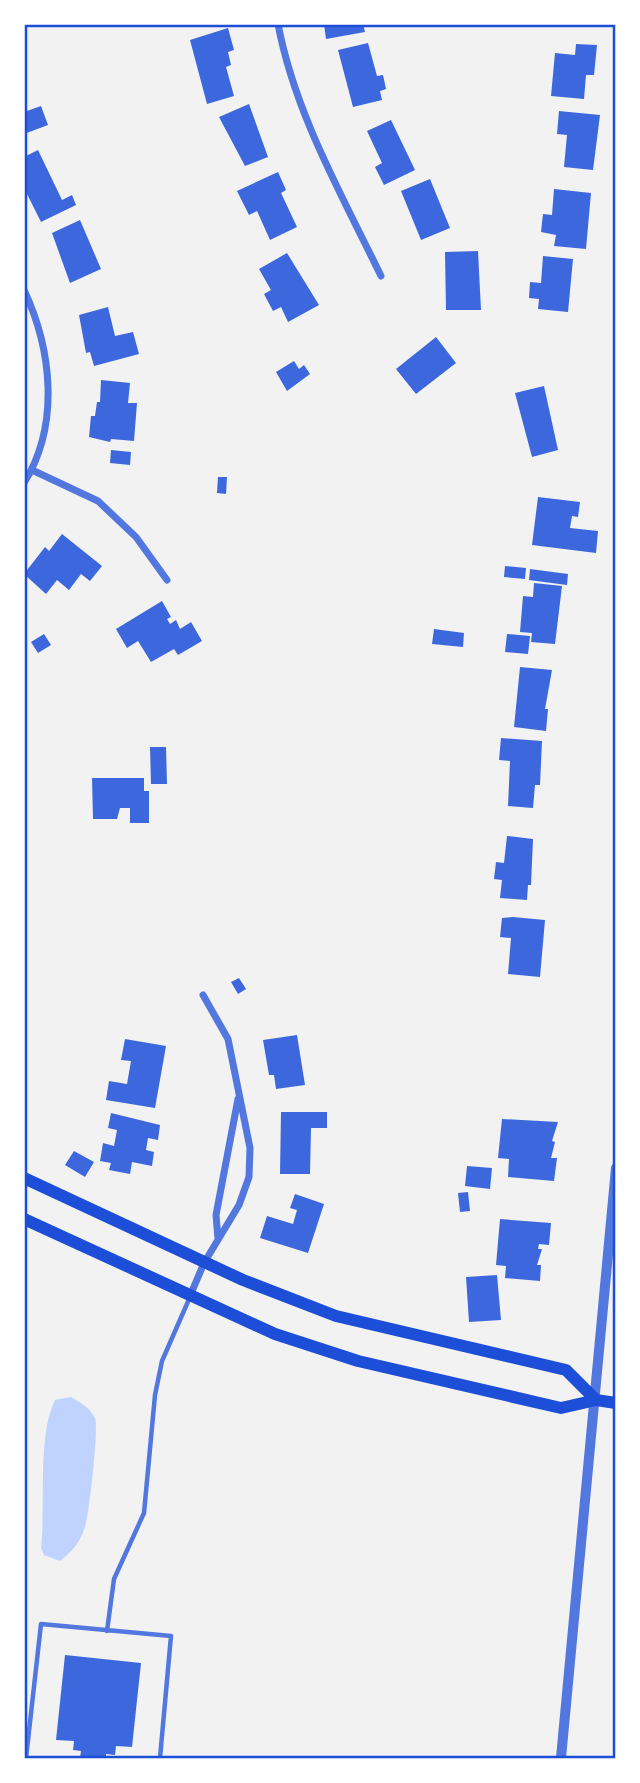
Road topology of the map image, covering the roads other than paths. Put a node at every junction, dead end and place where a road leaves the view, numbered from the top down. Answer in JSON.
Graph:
{"nodes":[{"id":1,"x":278,"y":24,"type":"edge"},
{"id":2,"x":381,"y":276,"type":"dead end"},
{"id":3,"x":24,"y":290,"type":"edge"},
{"id":4,"x":32,"y":470,"type":"junction"},
{"id":5,"x":24,"y":483,"type":"edge"},
{"id":6,"x":167,"y":580,"type":"dead end"},
{"id":7,"x":203,"y":995,"type":"dead end"},
{"id":8,"x":239,"y":1094,"type":"junction"},
{"id":9,"x":615,"y":1168,"type":"edge"},
{"id":10,"x":24,"y":1178,"type":"edge"},
{"id":11,"x":24,"y":1219,"type":"edge"},
{"id":12,"x":218,"y":1239,"type":"junction"},
{"id":13,"x":204,"y":1263,"type":"junction"},
{"id":14,"x":190,"y":1297,"type":"junction"},
{"id":15,"x":596,"y":1400,"type":"junction"},
{"id":16,"x":615,"y":1403,"type":"edge"},
{"id":17,"x":107,"y":1631,"type":"junction"},
{"id":18,"x":26,"y":1759,"type":"edge"},
{"id":19,"x":160,"y":1759,"type":"edge"},
{"id":20,"x":561,"y":1759,"type":"edge"}],
"edges":[{"from":1,"to":2,"type":"street"},
{"from":3,"to":4,"type":"street"},
{"from":4,"to":5,"type":"street"},
{"from":4,"to":6,"type":"street"},
{"from":7,"to":8,"type":"street"},
{"from":8,"to":12,"type":"street"},
{"from":8,"to":12,"type":"street"},
{"from":9,"to":15,"type":"street"},
{"from":10,"to":13,"type":"main road"},
{"from":11,"to":14,"type":"main road"},
{"from":12,"to":13,"type":"street"},
{"from":13,"to":14,"type":"street"},
{"from":13,"to":15,"type":"main road"},
{"from":14,"to":15,"type":"main road"},
{"from":14,"to":17,"type":"lane"},
{"from":15,"to":16,"type":"main road"},
{"from":15,"to":20,"type":"street"},
{"from":17,"to":18,"type":"lane"},
{"from":17,"to":19,"type":"lane"}]}
